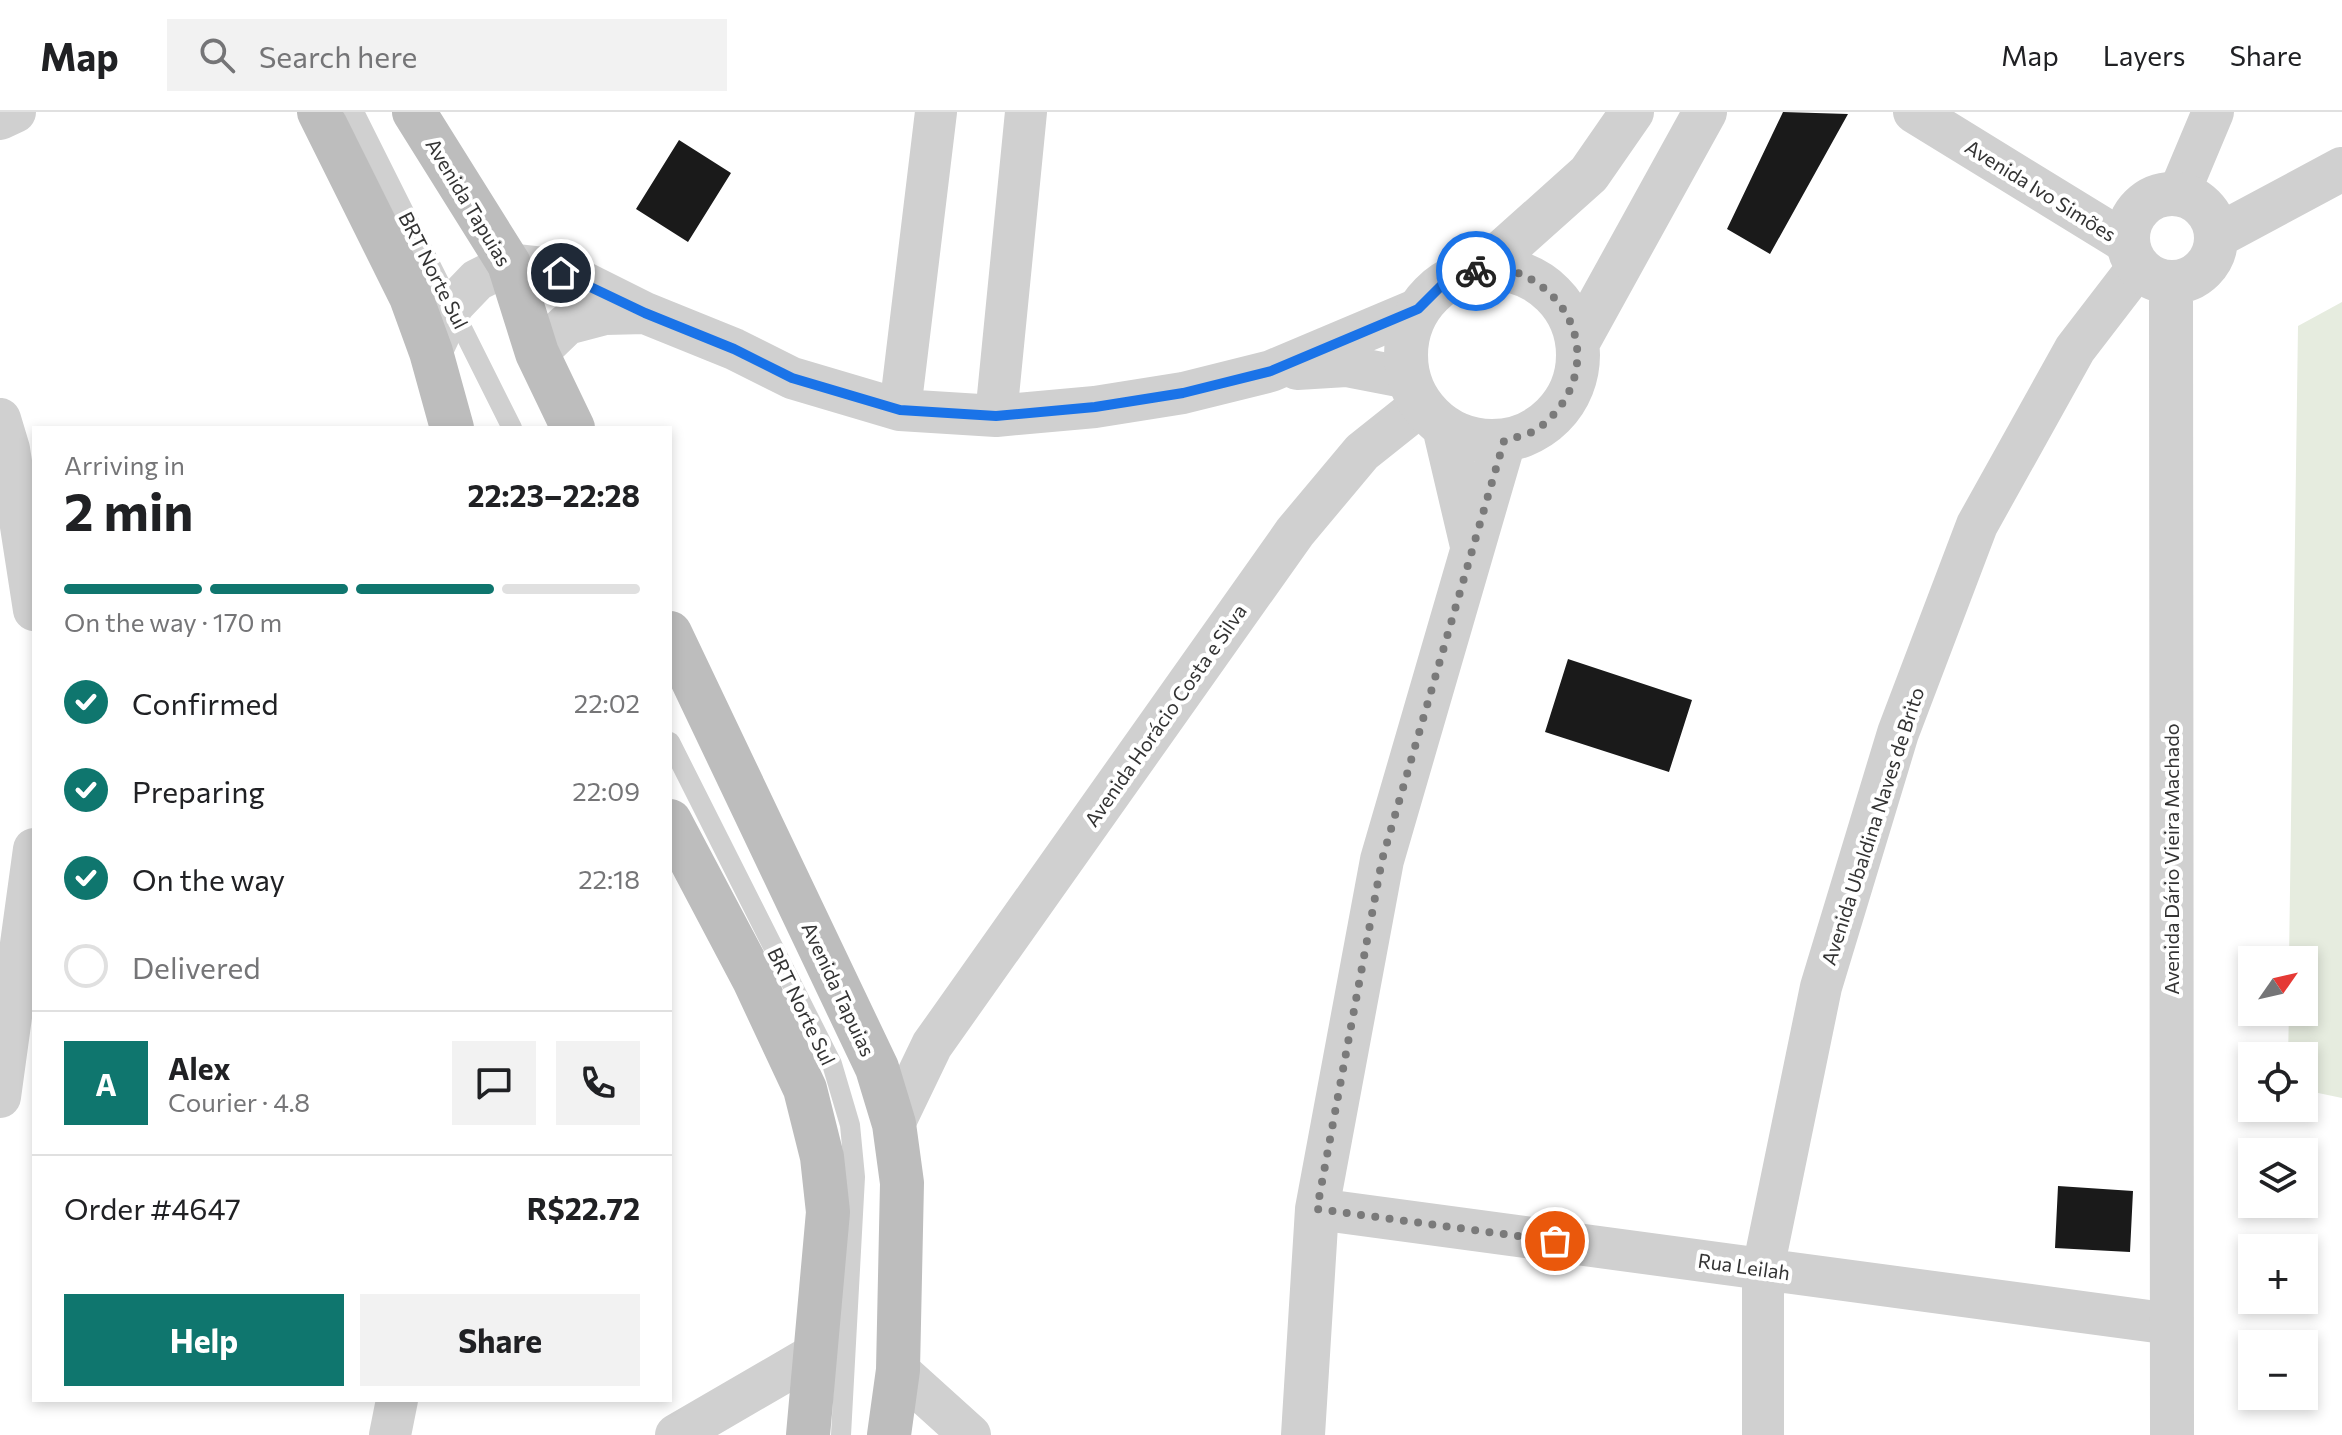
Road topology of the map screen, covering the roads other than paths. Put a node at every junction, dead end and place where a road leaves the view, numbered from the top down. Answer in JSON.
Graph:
{"nodes":[{"id":1,"x":15,"y":112,"type":"edge"},
{"id":2,"x":319,"y":112,"type":"edge"},
{"id":3,"x":354,"y":112,"type":"edge"},
{"id":4,"x":414,"y":112,"type":"edge"},
{"id":5,"x":936,"y":112,"type":"edge"},
{"id":6,"x":1026,"y":112,"type":"edge"},
{"id":7,"x":1632,"y":112,"type":"edge"},
{"id":8,"x":1705,"y":112,"type":"edge"},
{"id":9,"x":1914,"y":112,"type":"edge"},
{"id":10,"x":2213,"y":112,"type":"edge"},
{"id":11,"x":0,"y":119,"type":"edge"},
{"id":12,"x":2342,"y":169,"type":"edge"},
{"id":13,"x":2179,"y":193,"type":"junction"},
{"id":14,"x":2217,"y":236,"type":"junction"},
{"id":15,"x":509,"y":264,"type":"junction"},
{"id":16,"x":2145,"y":264,"type":"junction"},
{"id":17,"x":1484,"y":268,"type":"junction"},
{"id":18,"x":453,"y":305,"type":"junction"},
{"id":19,"x":1418,"y":309,"type":"junction"},
{"id":20,"x":645,"y":313,"type":"junction"},
{"id":21,"x":1578,"y":342,"type":"junction"},
{"id":22,"x":431,"y":352,"type":"junction"},
{"id":23,"x":537,"y":353,"type":"junction"},
{"id":24,"x":1271,"y":371,"type":"junction"},
{"id":25,"x":1424,"y":403,"type":"junction"},
{"id":26,"x":900,"y":410,"type":"junction"},
{"id":27,"x":996,"y":416,"type":"junction"},
{"id":28,"x":0,"y":419,"type":"edge"},
{"id":29,"x":451,"y":426,"type":"edge"},
{"id":30,"x":511,"y":426,"type":"edge"},
{"id":31,"x":572,"y":426,"type":"edge"},
{"id":32,"x":1504,"y":441,"type":"junction"},
{"id":33,"x":1472,"y":548,"type":"junction"},
{"id":34,"x":32,"y":597,"type":"edge"},
{"id":35,"x":672,"y":637,"type":"edge"},
{"id":36,"x":672,"y":746,"type":"edge"},
{"id":37,"x":672,"y":825,"type":"edge"},
{"id":38,"x":32,"y":868,"type":"edge"},
{"id":39,"x":932,"y":1045,"type":"junction"},
{"id":40,"x":877,"y":1068,"type":"junction"},
{"id":41,"x":10,"y":1081,"type":"edge"},
{"id":42,"x":894,"y":1124,"type":"junction"},
{"id":43,"x":1317,"y":1209,"type":"junction"},
{"id":44,"x":1763,"y":1269,"type":"junction"},
{"id":45,"x":2171,"y":1324,"type":"junction"},
{"id":46,"x":817,"y":1353,"type":"junction"},
{"id":47,"x":898,"y":1370,"type":"junction"},
{"id":48,"x":397,"y":1402,"type":"edge"},
{"id":49,"x":390,"y":1435,"type":"edge"},
{"id":50,"x":676,"y":1435,"type":"edge"},
{"id":51,"x":808,"y":1435,"type":"edge"},
{"id":52,"x":841,"y":1435,"type":"edge"},
{"id":53,"x":889,"y":1435,"type":"edge"},
{"id":54,"x":970,"y":1435,"type":"edge"},
{"id":55,"x":1303,"y":1435,"type":"edge"},
{"id":56,"x":1763,"y":1435,"type":"edge"},
{"id":57,"x":2172,"y":1435,"type":"edge"}],
"edges":[{"from":1,"to":11,"type":"street"},
{"from":2,"to":22,"type":"main road"},
{"from":3,"to":18,"type":"lane","name":"BRT Norte Sul"},
{"from":4,"to":15,"type":"main road","name":"Avenida Tapuias"},
{"from":5,"to":26,"type":"street"},
{"from":6,"to":27,"type":"street"},
{"from":7,"to":17,"type":"street"},
{"from":8,"to":21,"type":"street"},
{"from":9,"to":16,"type":"street","name":"Avenida Ivo Simões"},
{"from":10,"to":13,"type":"street"},
{"from":12,"to":14,"type":"street"},
{"from":13,"to":14,"type":"street"},
{"from":13,"to":16,"type":"street"},
{"from":14,"to":16,"type":"street"},
{"from":15,"to":18,"type":"street"},
{"from":15,"to":20,"type":"street"},
{"from":15,"to":23,"type":"main road","name":"Avenida Tapuias"},
{"from":16,"to":44,"type":"street","name":"Avenida Ubaldina Naves de Brito"},
{"from":16,"to":45,"type":"street","name":"Avenida Dário Vieira Machado"},
{"from":17,"to":19,"type":"street"},
{"from":17,"to":21,"type":"street"},
{"from":18,"to":22,"type":"street"},
{"from":18,"to":30,"type":"lane","name":"BRT Norte Sul"},
{"from":19,"to":24,"type":"street"},
{"from":19,"to":25,"type":"street"},
{"from":20,"to":23,"type":"street"},
{"from":20,"to":26,"type":"street"},
{"from":21,"to":32,"type":"street"},
{"from":22,"to":29,"type":"main road"},
{"from":23,"to":31,"type":"main road","name":"Avenida Tapuias"},
{"from":24,"to":25,"type":"street"},
{"from":24,"to":27,"type":"street"},
{"from":25,"to":32,"type":"street"},
{"from":25,"to":33,"type":"street"},
{"from":25,"to":39,"type":"street","name":"Avenida Horácio Costa e Silva"},
{"from":26,"to":27,"type":"street"},
{"from":28,"to":34,"type":"street"},
{"from":32,"to":33,"type":"street"},
{"from":33,"to":43,"type":"street"},
{"from":35,"to":40,"type":"main road","name":"Avenida Tapuias"},
{"from":36,"to":52,"type":"lane","name":"BRT Norte Sul"},
{"from":37,"to":46,"type":"main road"},
{"from":38,"to":41,"type":"street"},
{"from":39,"to":40,"type":"street"},
{"from":39,"to":42,"type":"street","name":"Avenida Horácio Costa e Silva"},
{"from":40,"to":42,"type":"main road","name":"Avenida Tapuias"},
{"from":42,"to":47,"type":"main road","name":"Avenida Tapuias"},
{"from":43,"to":44,"type":"street","name":"Rua Leilah"},
{"from":43,"to":55,"type":"street"},
{"from":44,"to":45,"type":"street","name":"Rua Leilah"},
{"from":44,"to":56,"type":"street","name":"Avenida Ubaldina Naves de Brito"},
{"from":45,"to":57,"type":"street","name":"Avenida Dário Vieira Machado"},
{"from":46,"to":50,"type":"street"},
{"from":46,"to":51,"type":"main road"},
{"from":47,"to":53,"type":"main road"},
{"from":47,"to":54,"type":"street"},
{"from":48,"to":49,"type":"street"}]}
